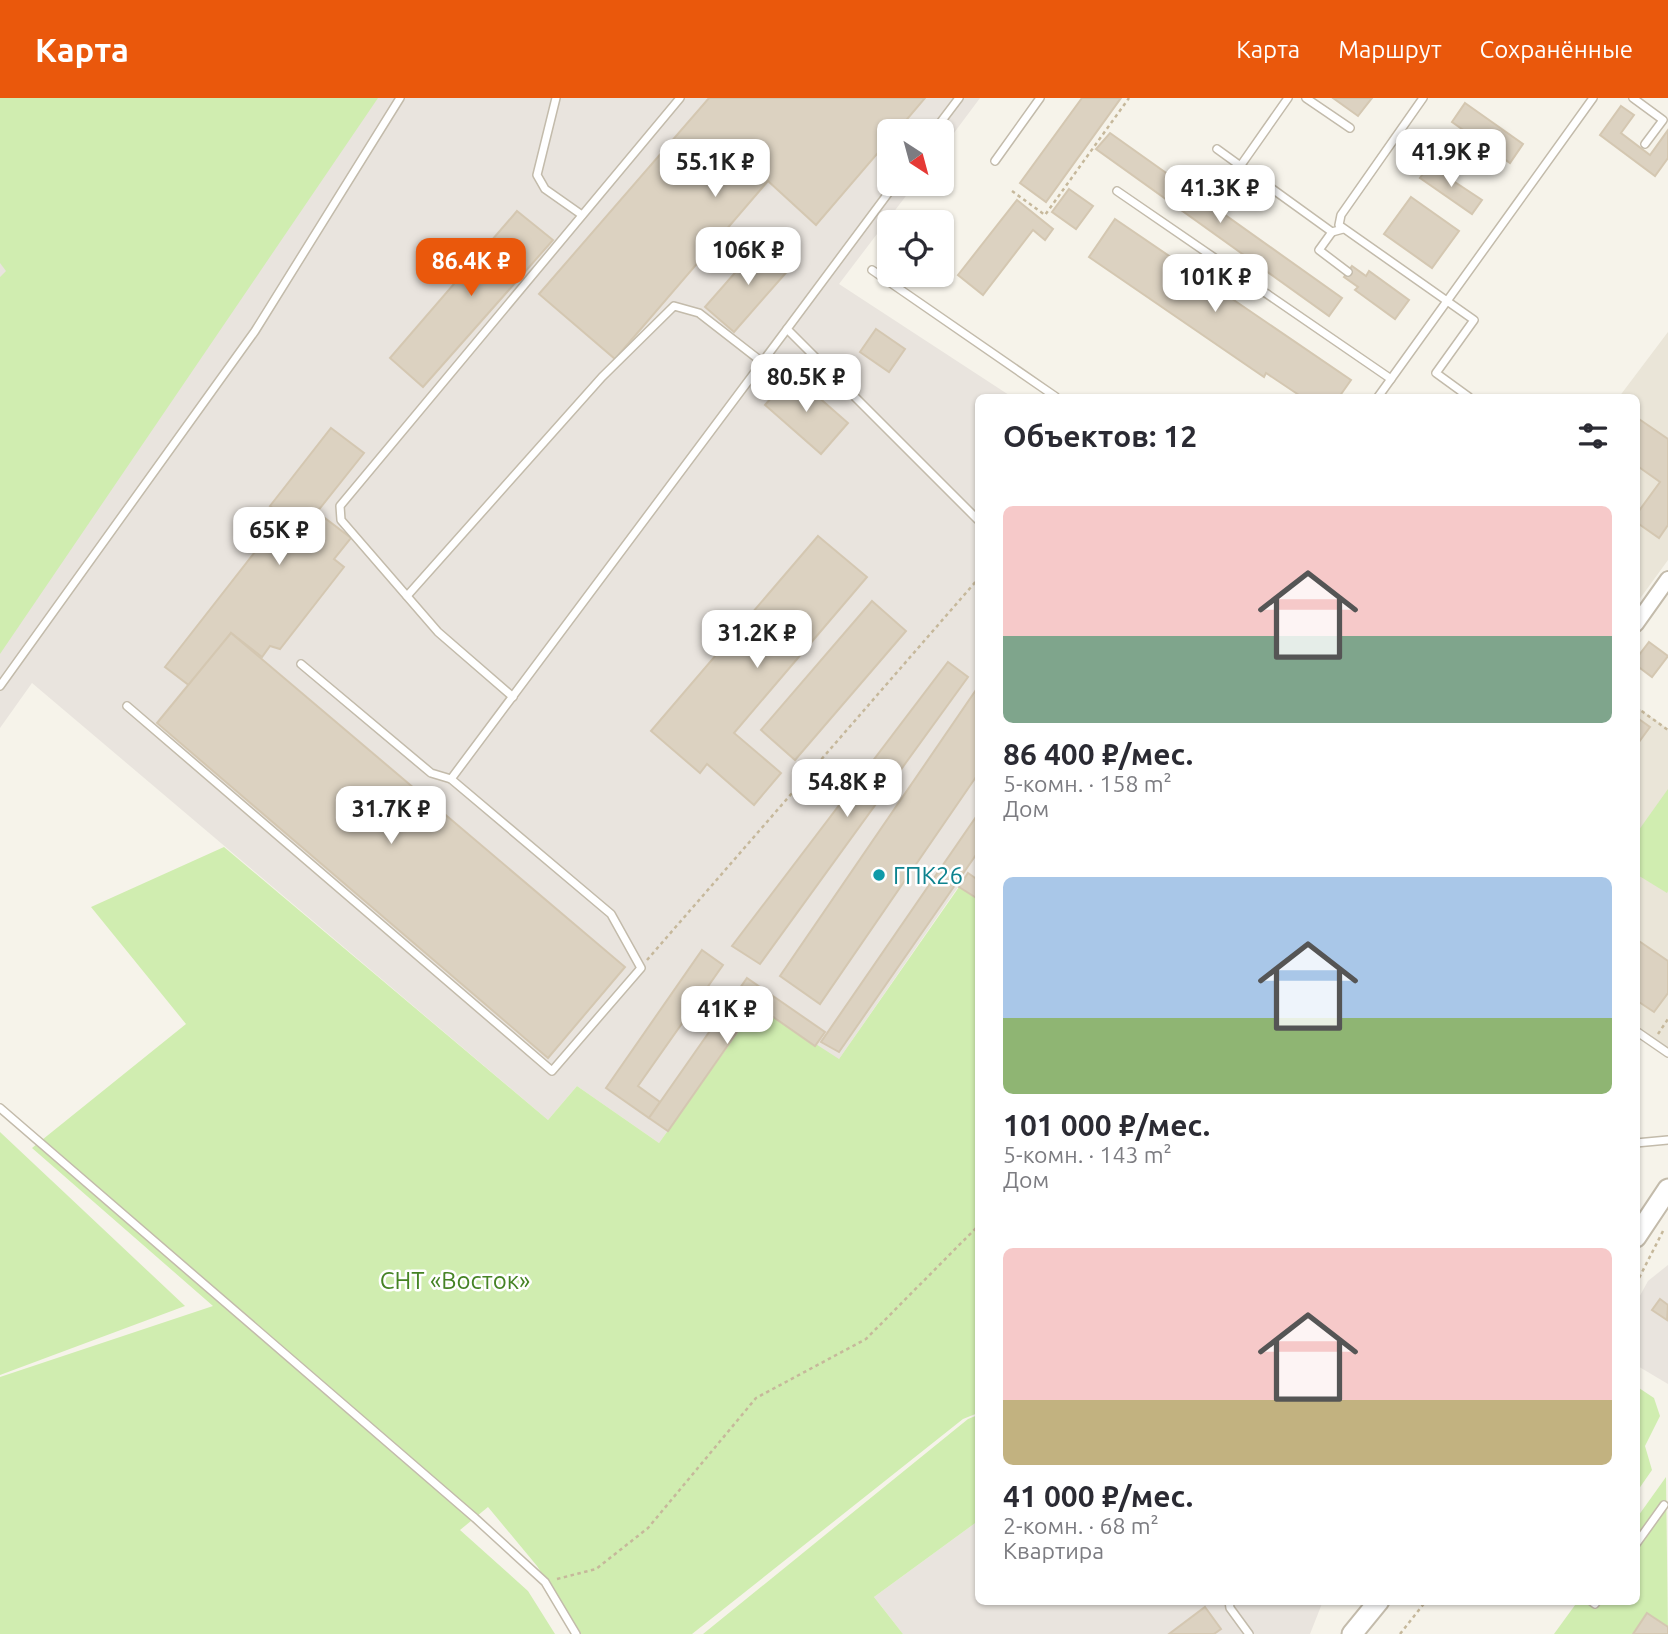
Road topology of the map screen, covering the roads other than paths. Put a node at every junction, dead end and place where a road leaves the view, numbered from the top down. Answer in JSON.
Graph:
{"nodes":[{"id":1,"x":400,"y":98,"type":"edge"},
{"id":2,"x":556,"y":98,"type":"edge"},
{"id":3,"x":680,"y":98,"type":"edge"},
{"id":4,"x":958,"y":98,"type":"edge"},
{"id":5,"x":1040,"y":98,"type":"edge"},
{"id":6,"x":1288,"y":98,"type":"edge"},
{"id":7,"x":1306,"y":98,"type":"edge"},
{"id":8,"x":1423,"y":98,"type":"edge"},
{"id":9,"x":1593,"y":98,"type":"edge"},
{"id":10,"x":1633,"y":98,"type":"edge"},
{"id":11,"x":1666,"y":116,"type":"edge"},
{"id":12,"x":943,"y":119,"type":"edge"},
{"id":13,"x":1350,"y":128,"type":"dead end"},
{"id":14,"x":1645,"y":144,"type":"dead end"},
{"id":15,"x":1217,"y":149,"type":"dead end"},
{"id":16,"x":995,"y":161,"type":"dead end"},
{"id":17,"x":1241,"y":165,"type":"junction"},
{"id":18,"x":1116,"y":191,"type":"dead end"},
{"id":19,"x":886,"y":196,"type":"edge"},
{"id":20,"x":582,"y":215,"type":"junction"},
{"id":21,"x":1343,"y":229,"type":"junction"},
{"id":22,"x":1332,"y":232,"type":"junction"},
{"id":23,"x":872,"y":270,"type":"dead end"},
{"id":24,"x":1348,"y":272,"type":"dead end"},
{"id":25,"x":1447,"y":302,"type":"junction"},
{"id":26,"x":787,"y":329,"type":"junction"},
{"id":27,"x":762,"y":362,"type":"junction"},
{"id":28,"x":1391,"y":379,"type":"junction"},
{"id":29,"x":1052,"y":394,"type":"edge"},
{"id":30,"x":1380,"y":394,"type":"edge"},
{"id":31,"x":1465,"y":394,"type":"edge"},
{"id":32,"x":975,"y":517,"type":"edge"},
{"id":33,"x":1668,"y":579,"type":"edge"},
{"id":34,"x":407,"y":596,"type":"junction"},
{"id":35,"x":1640,"y":618,"type":"edge"},
{"id":36,"x":301,"y":663,"type":"dead end"},
{"id":37,"x":0,"y":686,"type":"edge"},
{"id":38,"x":513,"y":697,"type":"junction"},
{"id":39,"x":127,"y":706,"type":"dead end"},
{"id":40,"x":451,"y":779,"type":"junction"},
{"id":41,"x":1640,"y":1034,"type":"edge"},
{"id":42,"x":1668,"y":1053,"type":"edge"},
{"id":43,"x":0,"y":1108,"type":"edge"},
{"id":44,"x":1668,"y":1140,"type":"edge"},
{"id":45,"x":1640,"y":1143,"type":"edge"},
{"id":46,"x":1668,"y":1189,"type":"edge"},
{"id":47,"x":1640,"y":1231,"type":"edge"},
{"id":48,"x":1664,"y":1505,"type":"dead end"},
{"id":49,"x":1640,"y":1538,"type":"edge"},
{"id":50,"x":1230,"y":1605,"type":"edge"},
{"id":51,"x":1376,"y":1605,"type":"edge"},
{"id":52,"x":576,"y":1634,"type":"edge"},
{"id":53,"x":1250,"y":1634,"type":"edge"},
{"id":54,"x":1352,"y":1634,"type":"edge"}],
"edges":[{"from":1,"to":37,"type":"lane"},
{"from":2,"to":20,"type":"lane"},
{"from":3,"to":20,"type":"lane"},
{"from":4,"to":12,"type":"lane"},
{"from":5,"to":16,"type":"lane"},
{"from":6,"to":17,"type":"lane"},
{"from":7,"to":13,"type":"lane"},
{"from":8,"to":21,"type":"lane"},
{"from":9,"to":25,"type":"lane"},
{"from":10,"to":11,"type":"lane"},
{"from":11,"to":14,"type":"lane"},
{"from":15,"to":17,"type":"lane"},
{"from":17,"to":22,"type":"lane"},
{"from":18,"to":28,"type":"lane"},
{"from":19,"to":26,"type":"lane"},
{"from":20,"to":34,"type":"lane"},
{"from":21,"to":22,"type":"lane"},
{"from":21,"to":25,"type":"lane"},
{"from":22,"to":24,"type":"lane"},
{"from":23,"to":29,"type":"lane"},
{"from":25,"to":28,"type":"lane"},
{"from":25,"to":31,"type":"lane"},
{"from":26,"to":27,"type":"lane"},
{"from":26,"to":32,"type":"lane"},
{"from":27,"to":34,"type":"lane"},
{"from":27,"to":38,"type":"lane"},
{"from":28,"to":30,"type":"lane"},
{"from":33,"to":35,"type":"street"},
{"from":34,"to":38,"type":"lane"},
{"from":36,"to":40,"type":"lane"},
{"from":38,"to":40,"type":"lane"},
{"from":39,"to":40,"type":"lane"},
{"from":41,"to":42,"type":"lane"},
{"from":43,"to":52,"type":"lane"},
{"from":44,"to":45,"type":"lane"},
{"from":46,"to":47,"type":"street"},
{"from":48,"to":49,"type":"lane"},
{"from":50,"to":53,"type":"lane"},
{"from":51,"to":54,"type":"street"}]}
